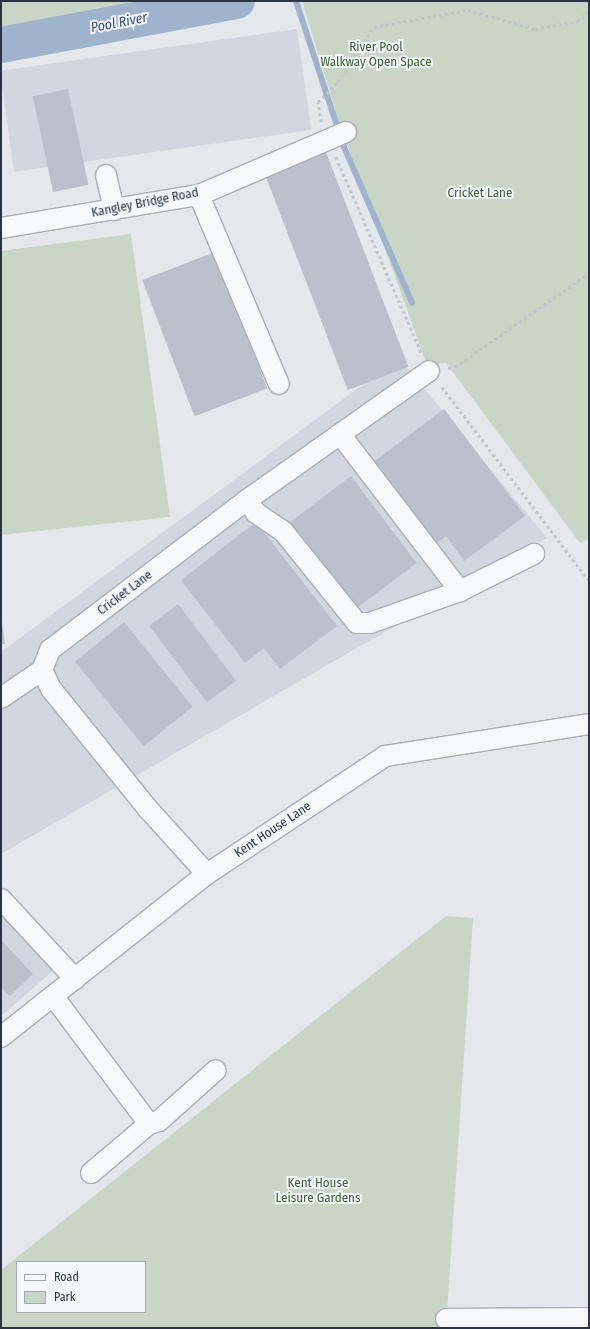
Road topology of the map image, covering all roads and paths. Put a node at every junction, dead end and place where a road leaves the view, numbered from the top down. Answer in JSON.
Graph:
{"nodes":[{"id":1,"x":589,"y":12,"type":"edge"},
{"id":2,"x":320,"y":119,"type":"dead end"},
{"id":3,"x":337,"y":136,"type":"joint"},
{"id":4,"x":106,"y":175,"type":"dead end"},
{"id":5,"x":199,"y":195,"type":"junction"},
{"id":6,"x":114,"y":210,"type":"junction"},
{"id":7,"x":1,"y":228,"type":"edge"},
{"id":8,"x":589,"y":273,"type":"edge"},
{"id":9,"x":430,"y":371,"type":"junction"},
{"id":10,"x":279,"y":384,"type":"dead end"},
{"id":11,"x":340,"y":434,"type":"junction"},
{"id":12,"x":247,"y":500,"type":"junction"},
{"id":13,"x":534,"y":554,"type":"dead end"},
{"id":14,"x":589,"y":581,"type":"edge"},
{"id":15,"x":460,"y":591,"type":"junction"},
{"id":16,"x":42,"y":670,"type":"junction"},
{"id":17,"x":1,"y":698,"type":"edge"},
{"id":18,"x":589,"y":724,"type":"edge"},
{"id":19,"x":206,"y":874,"type":"junction"},
{"id":20,"x":1,"y":899,"type":"edge"},
{"id":21,"x":75,"y":979,"type":"junction"},
{"id":22,"x":53,"y":996,"type":"junction"},
{"id":23,"x":4,"y":1029,"type":"edge"},
{"id":24,"x":216,"y":1070,"type":"dead end"},
{"id":25,"x":149,"y":1124,"type":"junction"},
{"id":26,"x":91,"y":1174,"type":"dead end"},
{"id":27,"x":589,"y":1318,"type":"edge"},
{"id":28,"x":446,"y":1320,"type":"dead end"}],
"edges":[{"from":1,"to":2,"type":"path"},
{"from":3,"to":5,"type":"street","name":"Kangley Bridge Road"},
{"from":3,"to":9,"type":"path"},
{"from":4,"to":6,"type":"street"},
{"from":5,"to":6,"type":"street","name":"Kangley Bridge Road"},
{"from":5,"to":10,"type":"street"},
{"from":6,"to":7,"type":"street","name":"Kangley Bridge Road"},
{"from":8,"to":9,"type":"path"},
{"from":9,"to":11,"type":"street","name":"Cricket Lane"},
{"from":9,"to":14,"type":"path"},
{"from":11,"to":12,"type":"street","name":"Cricket Lane"},
{"from":11,"to":15,"type":"street"},
{"from":12,"to":15,"type":"street"},
{"from":12,"to":16,"type":"street","name":"Cricket Lane"},
{"from":13,"to":15,"type":"street"},
{"from":16,"to":17,"type":"street"},
{"from":16,"to":19,"type":"street"},
{"from":18,"to":19,"type":"street","name":"Kent House Lane"},
{"from":19,"to":21,"type":"street","name":"Kent House Lane"},
{"from":20,"to":21,"type":"street"},
{"from":21,"to":22,"type":"street","name":"Kent House Lane"},
{"from":22,"to":23,"type":"street","name":"Kent House Lane"},
{"from":22,"to":25,"type":"street"},
{"from":24,"to":25,"type":"street"},
{"from":25,"to":26,"type":"street"},
{"from":27,"to":28,"type":"street"}]}
